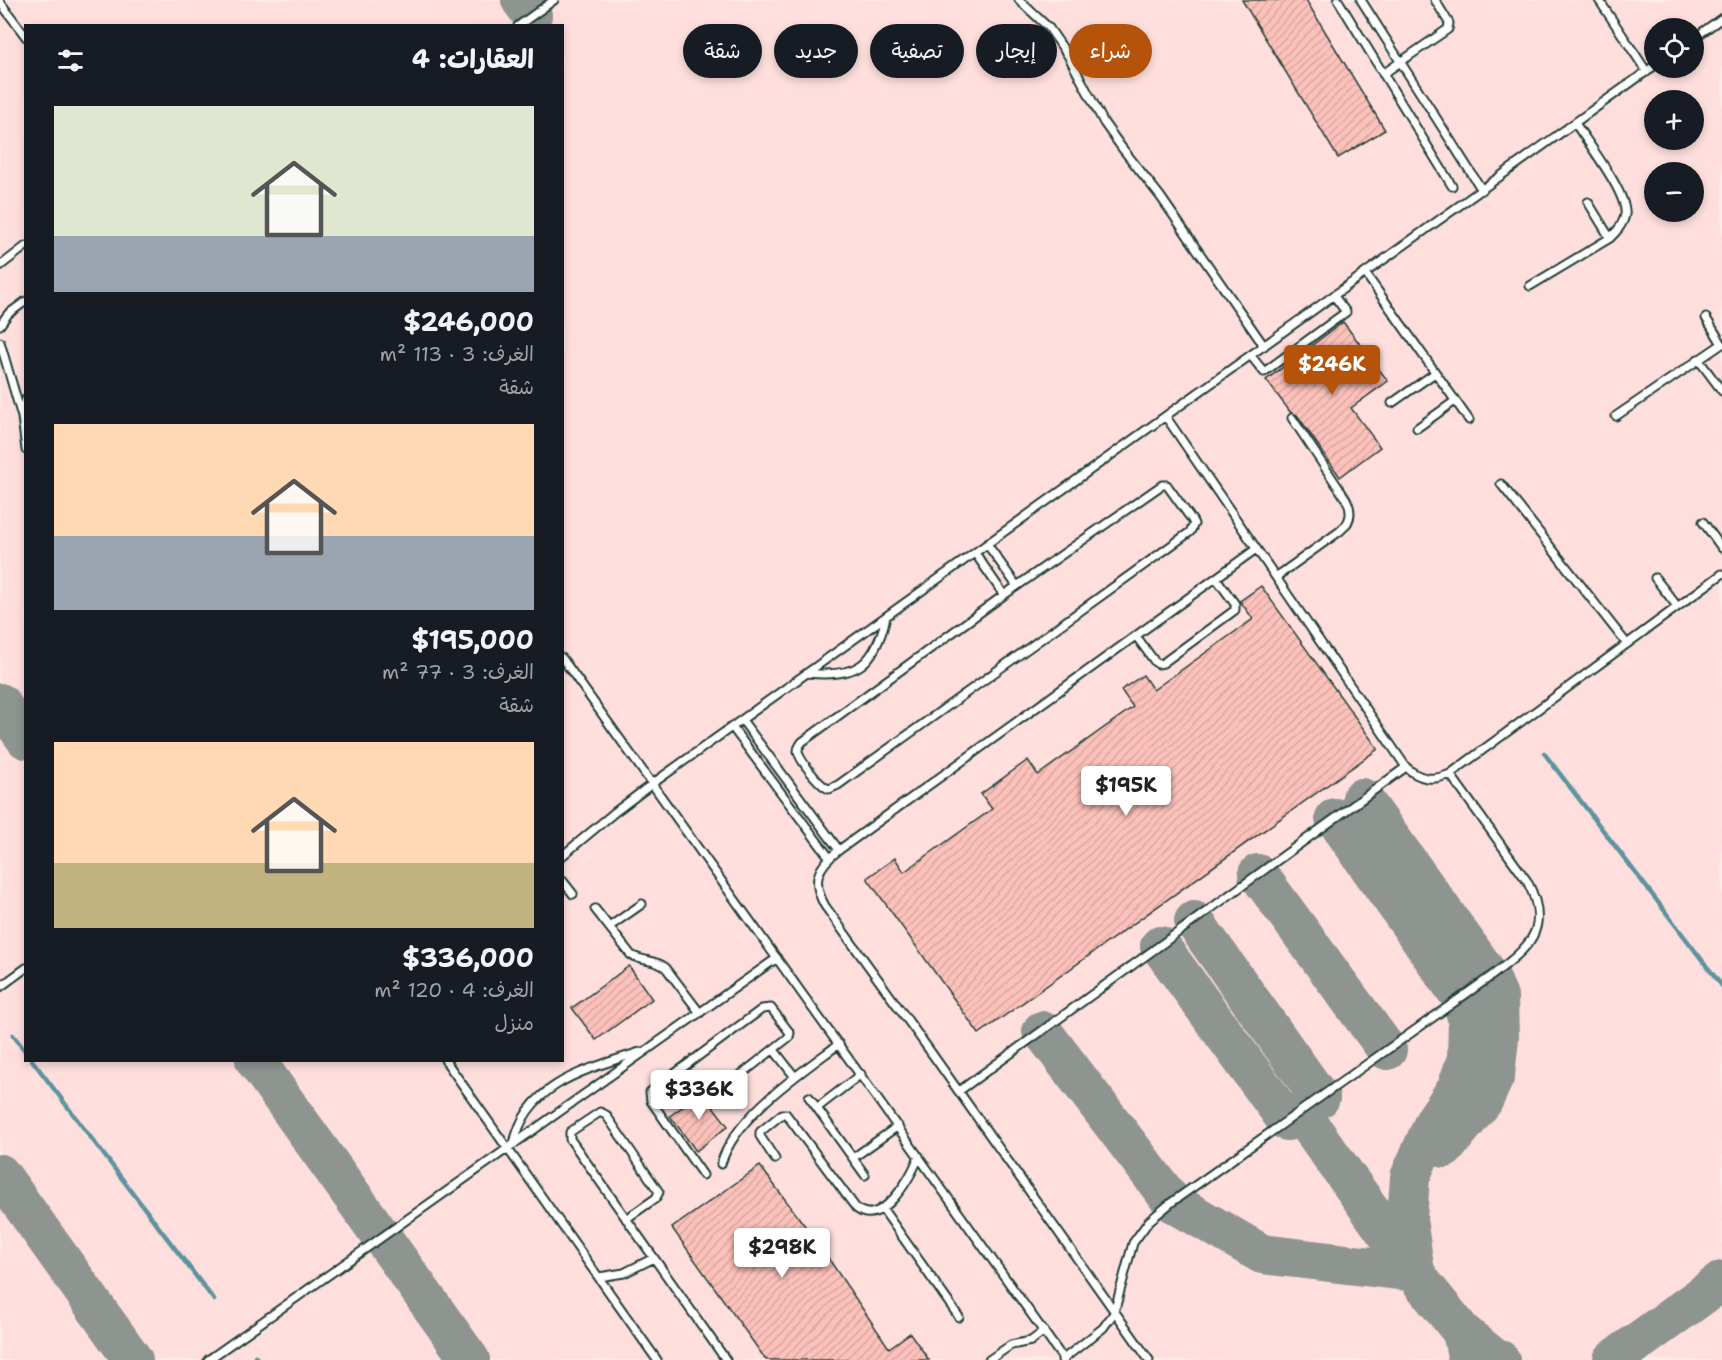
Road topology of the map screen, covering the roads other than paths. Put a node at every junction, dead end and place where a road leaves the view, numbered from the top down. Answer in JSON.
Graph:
{"nodes":[{"id":1,"x":554,"y":0,"type":"edge"},
{"id":2,"x":1019,"y":0,"type":"edge"},
{"id":3,"x":1338,"y":0,"type":"edge"},
{"id":4,"x":1361,"y":0,"type":"edge"},
{"id":5,"x":1435,"y":0,"type":"edge"},
{"id":6,"x":1599,"y":0,"type":"edge"},
{"id":7,"x":0,"y":2,"type":"edge"},
{"id":8,"x":1722,"y":18,"type":"edge"},
{"id":9,"x":521,"y":24,"type":"edge"},
{"id":10,"x":1704,"y":31,"type":"edge"},
{"id":11,"x":24,"y":34,"type":"edge"},
{"id":12,"x":1400,"y":62,"type":"junction"},
{"id":13,"x":1644,"y":68,"type":"edge"},
{"id":14,"x":1383,"y":74,"type":"junction"},
{"id":15,"x":1644,"y":74,"type":"edge"},
{"id":16,"x":1575,"y":123,"type":"junction"},
{"id":17,"x":1452,"y":186,"type":"dead end"},
{"id":18,"x":1482,"y":190,"type":"junction"},
{"id":19,"x":1588,"y":202,"type":"dead end"},
{"id":20,"x":1610,"y":238,"type":"junction"},
{"id":21,"x":24,"y":248,"type":"edge"},
{"id":22,"x":0,"y":266,"type":"edge"},
{"id":23,"x":1365,"y":273,"type":"junction"},
{"id":24,"x":1530,"y":286,"type":"dead end"},
{"id":25,"x":1334,"y":296,"type":"junction"},
{"id":26,"x":24,"y":302,"type":"edge"},
{"id":27,"x":1706,"y":318,"type":"dead end"},
{"id":28,"x":0,"y":322,"type":"edge"},
{"id":29,"x":0,"y":342,"type":"edge"},
{"id":30,"x":1722,"y":344,"type":"edge"},
{"id":31,"x":1264,"y":346,"type":"junction"},
{"id":32,"x":1251,"y":356,"type":"junction"},
{"id":33,"x":1698,"y":359,"type":"junction"},
{"id":34,"x":1435,"y":373,"type":"junction"},
{"id":35,"x":1722,"y":391,"type":"edge"},
{"id":36,"x":1455,"y":400,"type":"junction"},
{"id":37,"x":1392,"y":403,"type":"dead end"},
{"id":38,"x":24,"y":408,"type":"edge"},
{"id":39,"x":1616,"y":416,"type":"dead end"},
{"id":40,"x":22,"y":417,"type":"junction"},
{"id":41,"x":1166,"y":417,"type":"junction"},
{"id":42,"x":1292,"y":418,"type":"dead end"},
{"id":43,"x":1469,"y":420,"type":"dead end"},
{"id":44,"x":1417,"y":428,"type":"dead end"},
{"id":45,"x":24,"y":434,"type":"edge"},
{"id":46,"x":1501,"y":484,"type":"dead end"},
{"id":47,"x":1703,"y":522,"type":"dead end"},
{"id":48,"x":987,"y":544,"type":"junction"},
{"id":49,"x":1722,"y":548,"type":"edge"},
{"id":50,"x":1256,"y":549,"type":"junction"},
{"id":51,"x":975,"y":553,"type":"junction"},
{"id":52,"x":1722,"y":574,"type":"edge"},
{"id":53,"x":1276,"y":577,"type":"junction"},
{"id":54,"x":1216,"y":578,"type":"junction"},
{"id":55,"x":1655,"y":578,"type":"dead end"},
{"id":56,"x":1017,"y":586,"type":"junction"},
{"id":57,"x":1004,"y":595,"type":"junction"},
{"id":58,"x":1677,"y":606,"type":"junction"},
{"id":59,"x":886,"y":617,"type":"junction"},
{"id":60,"x":1136,"y":636,"type":"junction"},
{"id":61,"x":1627,"y":644,"type":"junction"},
{"id":62,"x":564,"y":661,"type":"edge"},
{"id":63,"x":808,"y":673,"type":"junction"},
{"id":64,"x":742,"y":720,"type":"junction"},
{"id":65,"x":732,"y":728,"type":"junction"},
{"id":66,"x":1406,"y":767,"type":"junction"},
{"id":67,"x":1450,"y":774,"type":"junction"},
{"id":68,"x":652,"y":784,"type":"junction"},
{"id":69,"x":838,"y":850,"type":"junction"},
{"id":70,"x":564,"y":854,"type":"edge"},
{"id":71,"x":829,"y":857,"type":"junction"},
{"id":72,"x":564,"y":883,"type":"edge"},
{"id":73,"x":573,"y":894,"type":"dead end"},
{"id":74,"x":642,"y":904,"type":"dead end"},
{"id":75,"x":595,"y":909,"type":"dead end"},
{"id":76,"x":609,"y":927,"type":"junction"},
{"id":77,"x":777,"y":958,"type":"junction"},
{"id":78,"x":24,"y":969,"type":"edge"},
{"id":79,"x":0,"y":987,"type":"edge"},
{"id":80,"x":700,"y":1012,"type":"junction"},
{"id":81,"x":839,"y":1044,"type":"junction"},
{"id":82,"x":648,"y":1049,"type":"junction"},
{"id":83,"x":774,"y":1050,"type":"junction"},
{"id":84,"x":446,"y":1062,"type":"edge"},
{"id":85,"x":861,"y":1074,"type":"junction"},
{"id":86,"x":795,"y":1077,"type":"junction"},
{"id":87,"x":724,"y":1088,"type":"dead end"},
{"id":88,"x":959,"y":1091,"type":"junction"},
{"id":89,"x":809,"y":1097,"type":"dead end"},
{"id":90,"x":817,"y":1108,"type":"junction"},
{"id":91,"x":898,"y":1126,"type":"junction"},
{"id":92,"x":510,"y":1147,"type":"junction"},
{"id":93,"x":919,"y":1156,"type":"junction"},
{"id":94,"x":854,"y":1158,"type":"junction"},
{"id":95,"x":775,"y":1159,"type":"dead end"},
{"id":96,"x":721,"y":1164,"type":"dead end"},
{"id":97,"x":866,"y":1174,"type":"dead end"},
{"id":98,"x":704,"y":1175,"type":"dead end"},
{"id":99,"x":882,"y":1208,"type":"junction"},
{"id":100,"x":626,"y":1218,"type":"junction"},
{"id":101,"x":654,"y":1258,"type":"junction"},
{"id":102,"x":598,"y":1277,"type":"junction"},
{"id":103,"x":1114,"y":1313,"type":"junction"},
{"id":104,"x":959,"y":1317,"type":"dead end"},
{"id":105,"x":1044,"y":1331,"type":"junction"},
{"id":106,"x":208,"y":1360,"type":"edge"},
{"id":107,"x":657,"y":1360,"type":"edge"},
{"id":108,"x":726,"y":1360,"type":"edge"},
{"id":109,"x":989,"y":1360,"type":"edge"},
{"id":110,"x":1063,"y":1360,"type":"edge"},
{"id":111,"x":1149,"y":1360,"type":"edge"}],
"edges":[{"from":1,"to":9,"type":"lane"},
{"from":2,"to":31,"type":"lane"},
{"from":3,"to":14,"type":"lane"},
{"from":4,"to":12,"type":"lane"},
{"from":5,"to":12,"type":"lane"},
{"from":6,"to":13,"type":"lane"},
{"from":7,"to":11,"type":"lane"},
{"from":8,"to":10,"type":"lane"},
{"from":12,"to":14,"type":"lane"},
{"from":12,"to":18,"type":"lane"},
{"from":14,"to":17,"type":"lane"},
{"from":15,"to":16,"type":"lane"},
{"from":16,"to":18,"type":"lane"},
{"from":16,"to":20,"type":"lane"},
{"from":18,"to":23,"type":"lane"},
{"from":19,"to":20,"type":"lane"},
{"from":20,"to":24,"type":"lane"},
{"from":21,"to":22,"type":"lane"},
{"from":23,"to":25,"type":"lane"},
{"from":23,"to":34,"type":"lane"},
{"from":25,"to":31,"type":"lane"},
{"from":25,"to":32,"type":"lane"},
{"from":26,"to":28,"type":"lane"},
{"from":27,"to":30,"type":"lane"},
{"from":29,"to":40,"type":"lane"},
{"from":30,"to":33,"type":"lane"},
{"from":31,"to":32,"type":"lane"},
{"from":32,"to":41,"type":"lane"},
{"from":33,"to":35,"type":"lane"},
{"from":33,"to":39,"type":"lane"},
{"from":34,"to":36,"type":"lane"},
{"from":34,"to":37,"type":"lane"},
{"from":36,"to":43,"type":"lane"},
{"from":36,"to":44,"type":"lane"},
{"from":38,"to":40,"type":"lane"},
{"from":40,"to":45,"type":"lane"},
{"from":41,"to":48,"type":"lane"},
{"from":41,"to":50,"type":"lane"},
{"from":42,"to":53,"type":"lane"},
{"from":46,"to":61,"type":"lane"},
{"from":47,"to":49,"type":"lane"},
{"from":48,"to":51,"type":"lane"},
{"from":48,"to":56,"type":"lane"},
{"from":50,"to":53,"type":"lane"},
{"from":50,"to":54,"type":"lane"},
{"from":51,"to":57,"type":"lane"},
{"from":51,"to":59,"type":"lane"},
{"from":52,"to":58,"type":"lane"},
{"from":53,"to":66,"type":"lane"},
{"from":54,"to":60,"type":"lane"},
{"from":54,"to":60,"type":"lane"},
{"from":55,"to":58,"type":"lane"},
{"from":56,"to":57,"type":"lane"},
{"from":56,"to":57,"type":"lane"},
{"from":58,"to":61,"type":"lane"},
{"from":59,"to":63,"type":"lane"},
{"from":59,"to":63,"type":"lane"},
{"from":60,"to":69,"type":"lane"},
{"from":61,"to":67,"type":"lane"},
{"from":62,"to":68,"type":"lane"},
{"from":63,"to":64,"type":"lane"},
{"from":64,"to":65,"type":"lane"},
{"from":64,"to":69,"type":"lane"},
{"from":65,"to":68,"type":"lane"},
{"from":65,"to":71,"type":"lane"},
{"from":66,"to":67,"type":"lane"},
{"from":66,"to":88,"type":"lane"},
{"from":67,"to":103,"type":"lane"},
{"from":68,"to":70,"type":"lane"},
{"from":68,"to":77,"type":"lane"},
{"from":69,"to":71,"type":"lane"},
{"from":71,"to":88,"type":"lane"},
{"from":72,"to":73,"type":"lane"},
{"from":74,"to":76,"type":"lane"},
{"from":75,"to":76,"type":"lane"},
{"from":76,"to":80,"type":"lane"},
{"from":77,"to":80,"type":"lane"},
{"from":77,"to":81,"type":"lane"},
{"from":78,"to":79,"type":"lane"},
{"from":80,"to":82,"type":"lane"},
{"from":81,"to":85,"type":"lane"},
{"from":81,"to":86,"type":"lane"},
{"from":82,"to":92,"type":"lane"},
{"from":82,"to":92,"type":"lane"},
{"from":83,"to":86,"type":"lane"},
{"from":83,"to":87,"type":"lane"},
{"from":83,"to":98,"type":"lane"},
{"from":84,"to":92,"type":"lane"},
{"from":85,"to":90,"type":"lane"},
{"from":85,"to":91,"type":"lane"},
{"from":86,"to":96,"type":"lane"},
{"from":88,"to":103,"type":"lane"},
{"from":89,"to":90,"type":"lane"},
{"from":90,"to":94,"type":"lane"},
{"from":91,"to":93,"type":"lane"},
{"from":91,"to":94,"type":"lane"},
{"from":92,"to":102,"type":"lane"},
{"from":92,"to":106,"type":"lane"},
{"from":93,"to":99,"type":"lane"},
{"from":93,"to":105,"type":"lane"},
{"from":94,"to":97,"type":"lane"},
{"from":95,"to":99,"type":"lane"},
{"from":99,"to":104,"type":"lane"},
{"from":100,"to":100,"type":"lane"},
{"from":100,"to":101,"type":"lane"},
{"from":101,"to":102,"type":"lane"},
{"from":101,"to":108,"type":"lane"},
{"from":102,"to":107,"type":"lane"},
{"from":103,"to":110,"type":"lane"},
{"from":103,"to":111,"type":"lane"},
{"from":105,"to":109,"type":"lane"},
{"from":105,"to":110,"type":"lane"}]}
